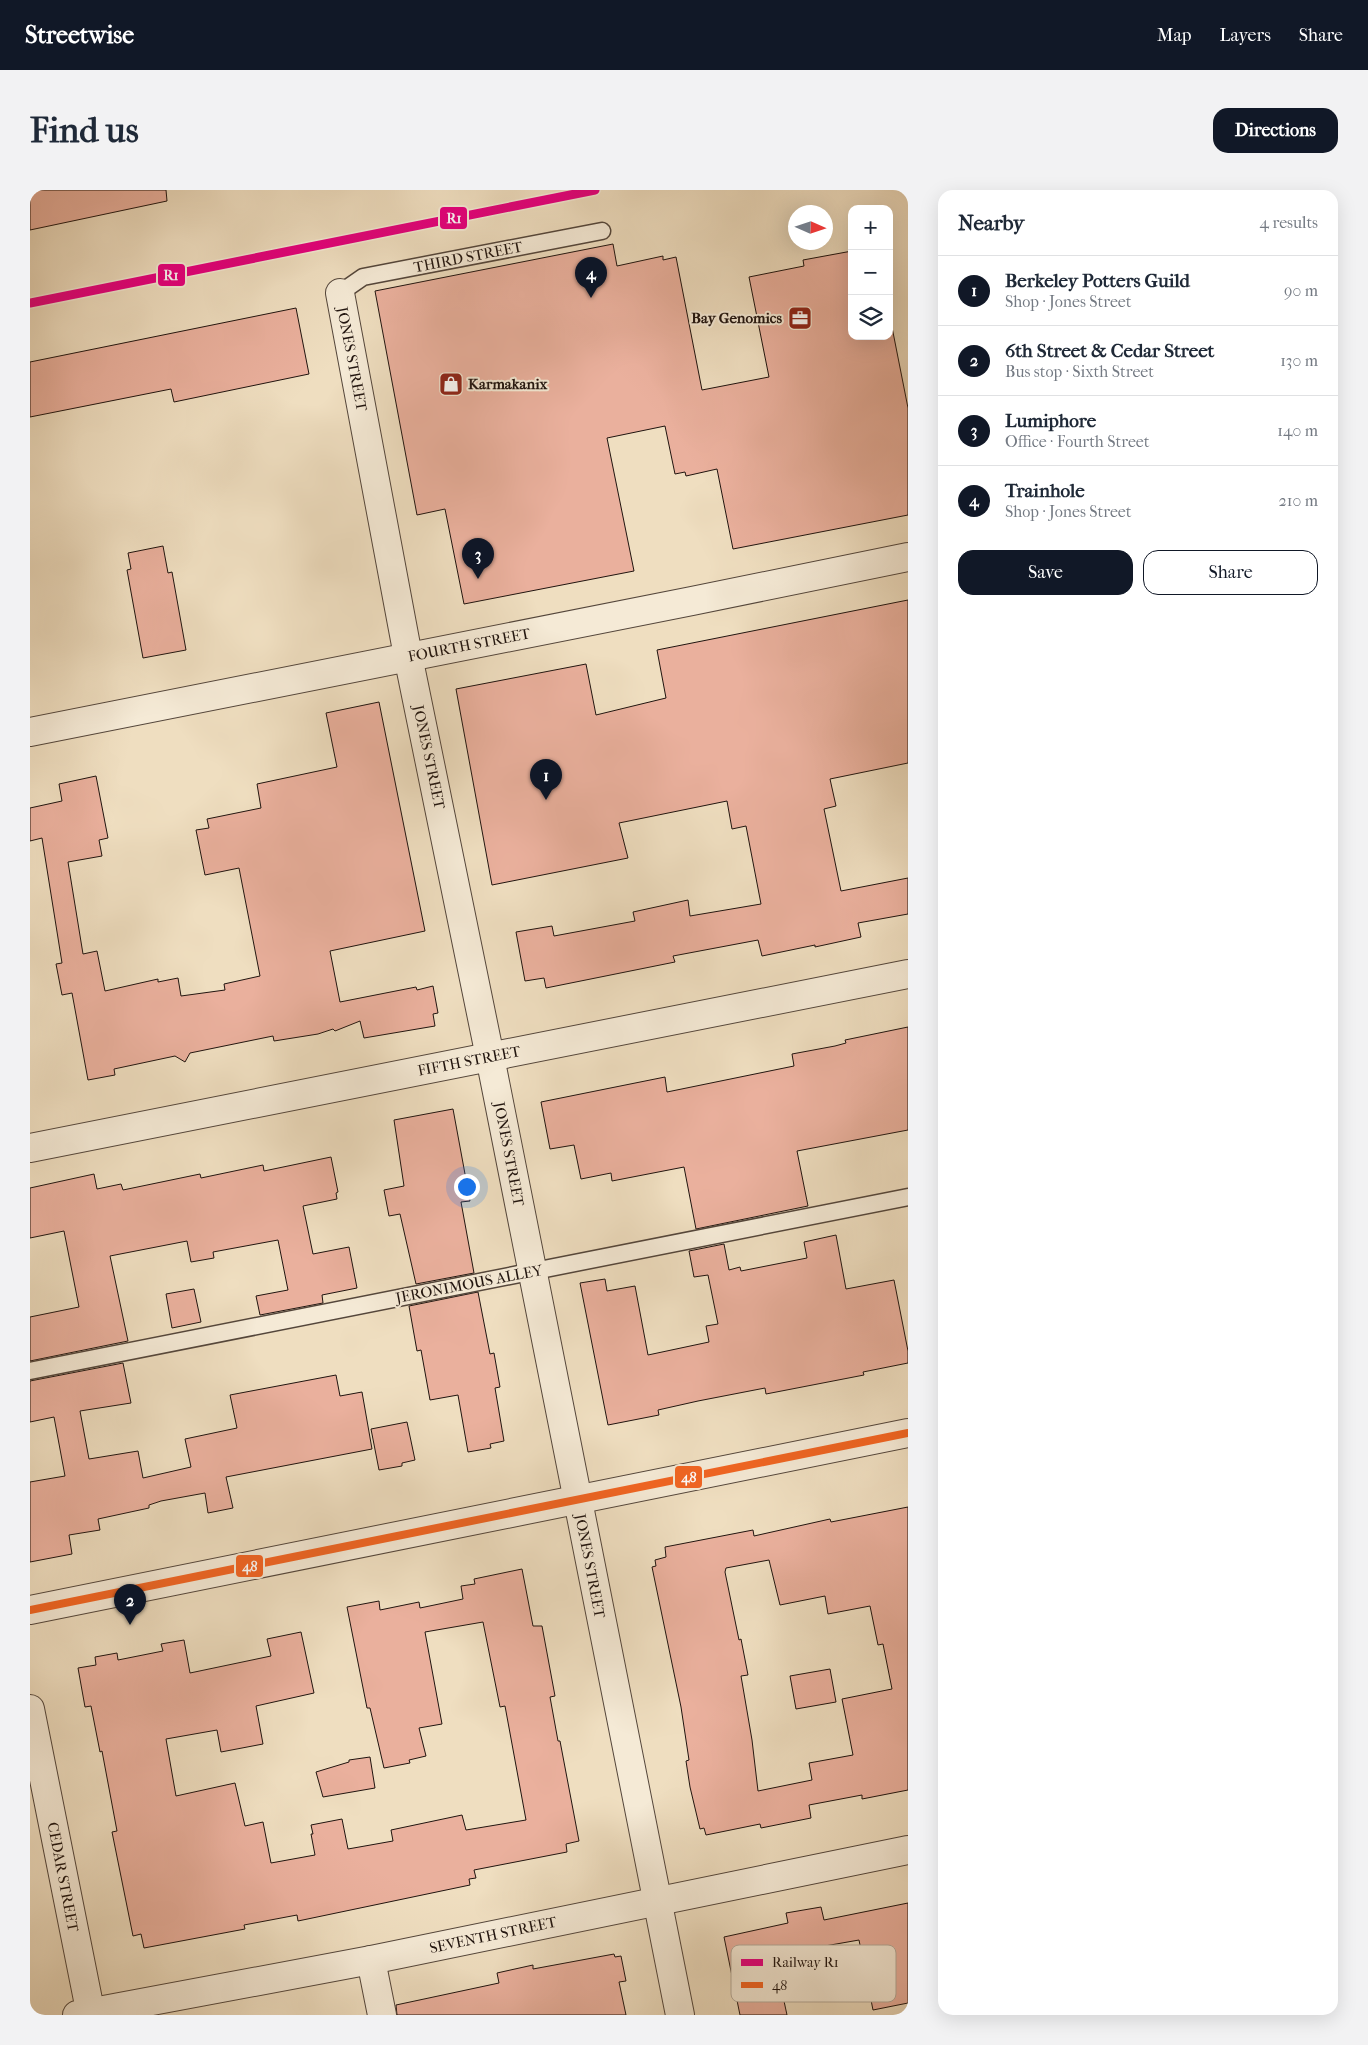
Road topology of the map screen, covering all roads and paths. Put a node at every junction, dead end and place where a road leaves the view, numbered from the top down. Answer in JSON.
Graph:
{"nodes":[{"id":1,"x":602,"y":232,"type":"dead end"},
{"id":2,"x":340,"y":293,"type":"joint"},
{"id":3,"x":908,"y":557,"type":"edge"},
{"id":4,"x":408,"y":656,"type":"junction"},
{"id":5,"x":30,"y":732,"type":"edge"},
{"id":6,"x":908,"y":974,"type":"edge"},
{"id":7,"x":490,"y":1057,"type":"junction"},
{"id":8,"x":30,"y":1148,"type":"edge"},
{"id":9,"x":908,"y":1198,"type":"edge"},
{"id":10,"x":532,"y":1272,"type":"junction"},
{"id":11,"x":30,"y":1371,"type":"edge"},
{"id":12,"x":908,"y":1433,"type":"edge"},
{"id":13,"x":577,"y":1500,"type":"junction"},
{"id":14,"x":30,"y":1610,"type":"edge"},
{"id":15,"x":30,"y":1709,"type":"edge"},
{"id":16,"x":908,"y":1850,"type":"edge"},
{"id":17,"x":657,"y":1901,"type":"junction"},
{"id":18,"x":371,"y":1960,"type":"junction"},
{"id":19,"x":86,"y":2014,"type":"edge"},
{"id":20,"x":382,"y":2015,"type":"edge"},
{"id":21,"x":680,"y":2015,"type":"edge"}],
"edges":[{"from":1,"to":2,"type":"lane","name":"THIRD STREET"},
{"from":2,"to":4,"type":"street","name":"JONES STREET"},
{"from":3,"to":4,"type":"street","name":"FOURTH STREET"},
{"from":4,"to":5,"type":"street","name":"FOURTH STREET"},
{"from":4,"to":7,"type":"street","name":"JONES STREET"},
{"from":6,"to":7,"type":"street","name":"FIFTH STREET"},
{"from":7,"to":8,"type":"street","name":"FIFTH STREET"},
{"from":7,"to":10,"type":"street","name":"JONES STREET"},
{"from":9,"to":10,"type":"lane","name":"JERONIMOUS ALLEY"},
{"from":10,"to":11,"type":"lane","name":"JERONIMOUS ALLEY"},
{"from":10,"to":13,"type":"street","name":"JONES STREET"},
{"from":12,"to":13,"type":"street"},
{"from":13,"to":14,"type":"street"},
{"from":13,"to":17,"type":"street","name":"JONES STREET"},
{"from":15,"to":19,"type":"street","name":"CEDAR STREET"},
{"from":16,"to":17,"type":"street","name":"SEVENTH STREET"},
{"from":17,"to":18,"type":"street","name":"SEVENTH STREET"},
{"from":17,"to":21,"type":"street","name":"JONES STREET"},
{"from":18,"to":19,"type":"street","name":"SEVENTH STREET"},
{"from":18,"to":20,"type":"street"}]}
